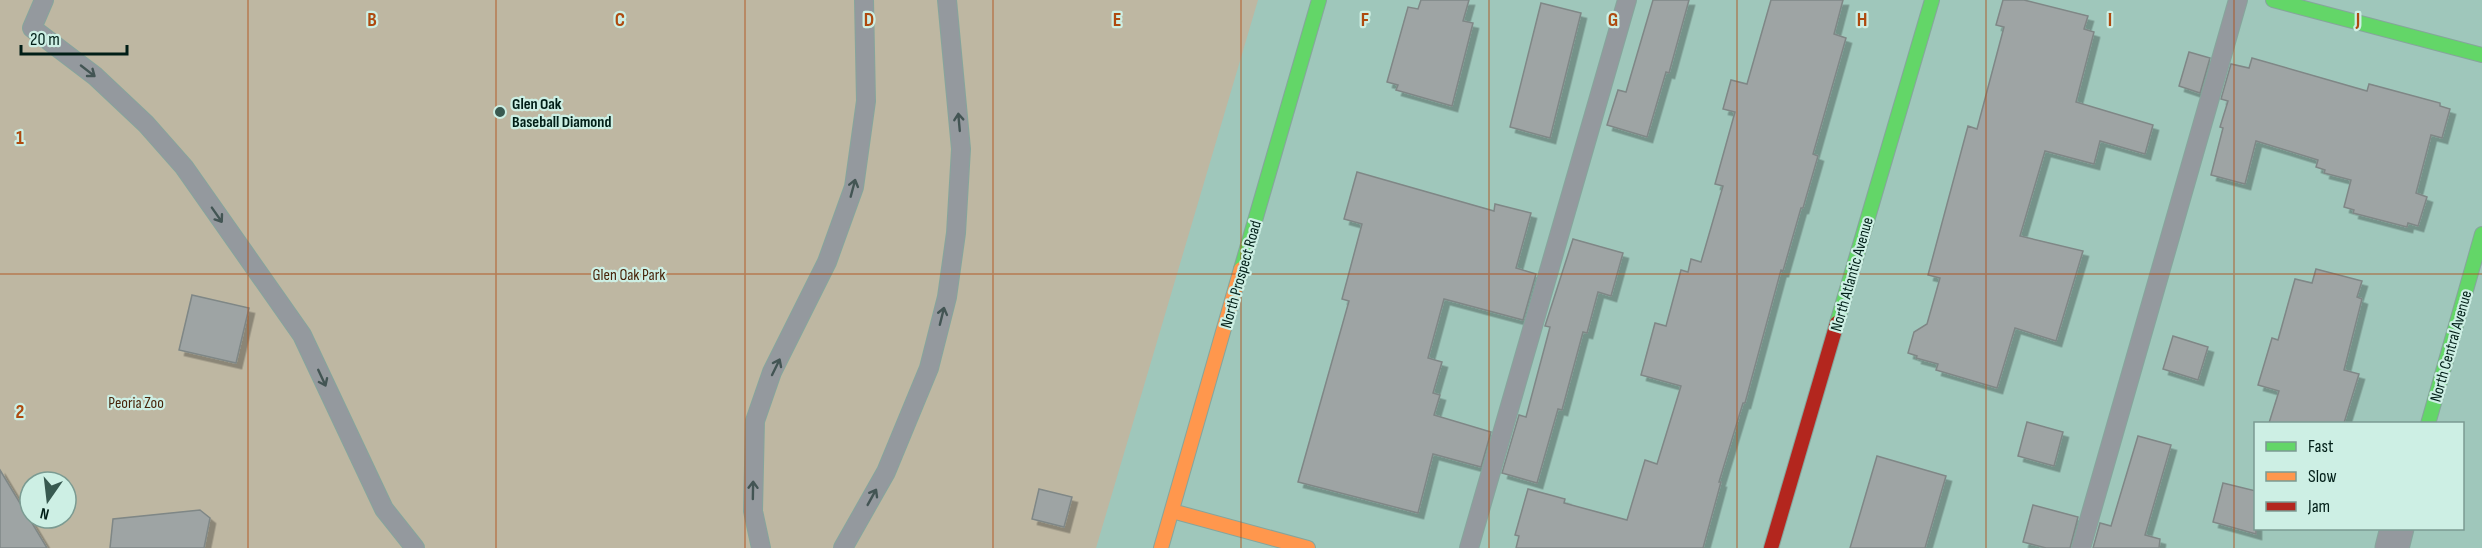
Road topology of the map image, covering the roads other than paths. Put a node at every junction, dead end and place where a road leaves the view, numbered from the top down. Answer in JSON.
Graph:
{"nodes":[{"id":1,"x":44,"y":0,"type":"edge"},
{"id":2,"x":864,"y":0,"type":"edge"},
{"id":3,"x":947,"y":0,"type":"edge"},
{"id":4,"x":1319,"y":0,"type":"edge"},
{"id":5,"x":1626,"y":0,"type":"edge"},
{"id":6,"x":1932,"y":0,"type":"edge"},
{"id":7,"x":2238,"y":0,"type":"edge"},
{"id":8,"x":2273,"y":0,"type":"edge"},
{"id":9,"x":2482,"y":55,"type":"edge"},
{"id":10,"x":2482,"y":234,"type":"edge"},
{"id":11,"x":2428,"y":422,"type":"edge"},
{"id":12,"x":1172,"y":511,"type":"junction"},
{"id":13,"x":2396,"y":530,"type":"edge"},
{"id":14,"x":415,"y":548,"type":"edge"},
{"id":15,"x":761,"y":548,"type":"edge"},
{"id":16,"x":843,"y":548,"type":"edge"},
{"id":17,"x":1161,"y":548,"type":"edge"},
{"id":18,"x":1308,"y":548,"type":"edge"},
{"id":19,"x":1469,"y":548,"type":"edge"},
{"id":20,"x":1771,"y":548,"type":"edge"},
{"id":21,"x":2081,"y":548,"type":"edge"},
{"id":22,"x":2392,"y":548,"type":"edge"}],
"edges":[{"from":1,"to":14,"type":"lane","one_way":true},
{"from":15,"to":2,"type":"lane","one_way":true},
{"from":16,"to":3,"type":"lane","one_way":true},
{"from":4,"to":12,"type":"street","name":"North Prospect Road"},
{"from":5,"to":19,"type":"lane"},
{"from":6,"to":20,"type":"street","name":"North Atlantic Avenue"},
{"from":7,"to":21,"type":"lane"},
{"from":8,"to":9,"type":"street"},
{"from":10,"to":11,"type":"street","name":"North Central Avenue"},
{"from":12,"to":17,"type":"street","name":"North Prospect Road"},
{"from":12,"to":18,"type":"street"},
{"from":13,"to":22,"type":"street"}]}
